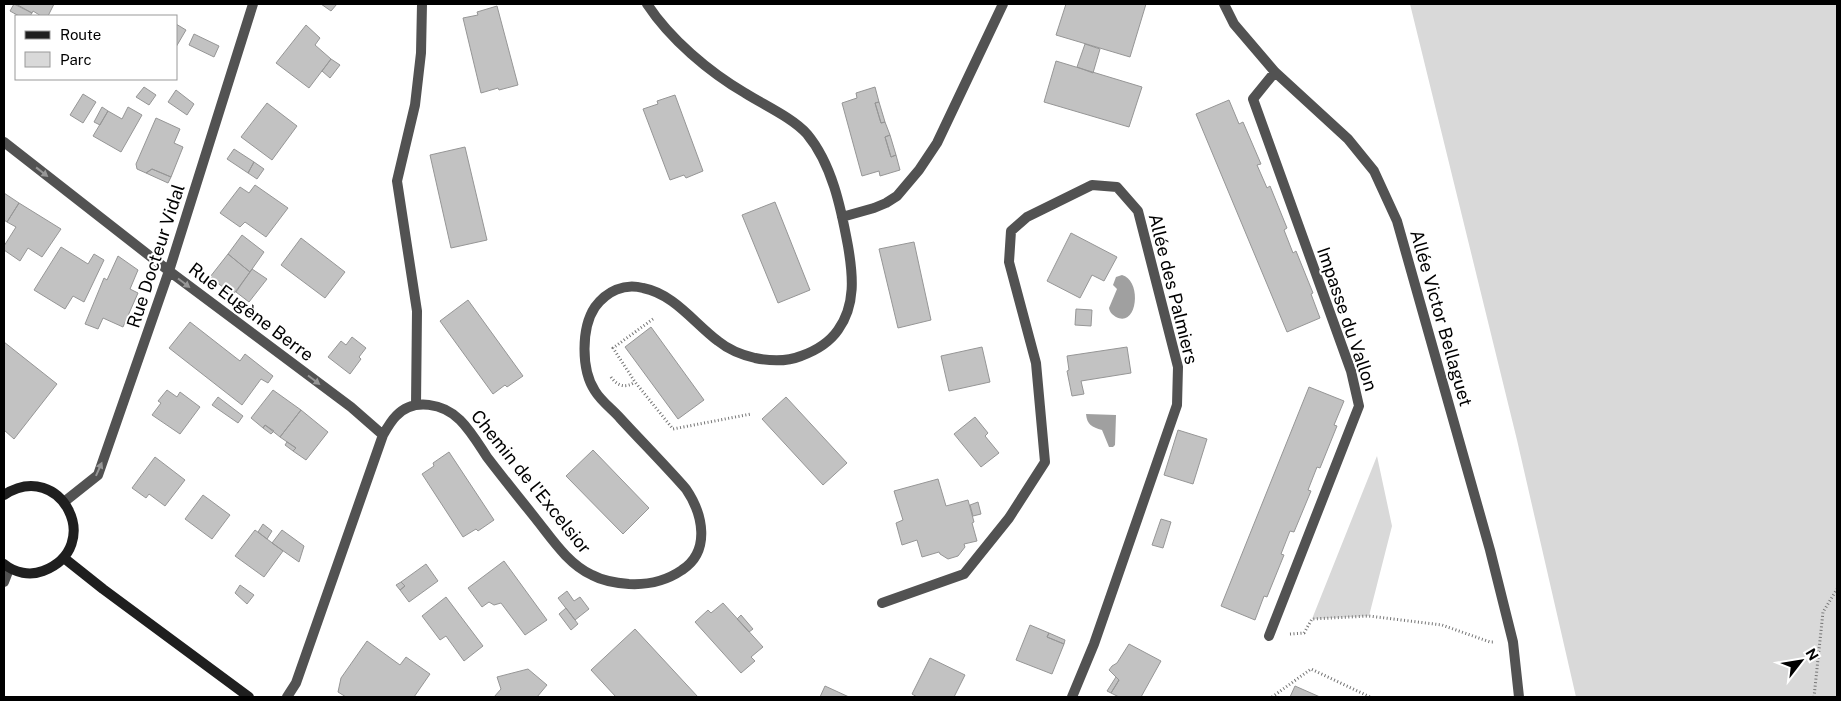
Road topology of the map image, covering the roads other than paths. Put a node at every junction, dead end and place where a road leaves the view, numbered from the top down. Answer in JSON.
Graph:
{"nodes":[{"id":1,"x":253,"y":4,"type":"edge"},
{"id":2,"x":422,"y":4,"type":"edge"},
{"id":3,"x":647,"y":4,"type":"edge"},
{"id":4,"x":1003,"y":4,"type":"edge"},
{"id":5,"x":1224,"y":4,"type":"edge"},
{"id":6,"x":1275,"y":72,"type":"junction"},
{"id":7,"x":4,"y":142,"type":"edge"},
{"id":8,"x":842,"y":217,"type":"junction"},
{"id":9,"x":169,"y":271,"type":"junction"},
{"id":10,"x":416,"y":405,"type":"junction"},
{"id":11,"x":384,"y":435,"type":"junction"},
{"id":12,"x":4,"y":495,"type":"edge"},
{"id":13,"x":64,"y":502,"type":"junction"},
{"id":14,"x":64,"y":558,"type":"junction"},
{"id":15,"x":6,"y":566,"type":"edge"},
{"id":16,"x":4,"y":582,"type":"edge"},
{"id":17,"x":882,"y":603,"type":"dead end"},
{"id":18,"x":1269,"y":636,"type":"road end"},
{"id":19,"x":249,"y":697,"type":"edge"},
{"id":20,"x":286,"y":697,"type":"edge"},
{"id":21,"x":1072,"y":697,"type":"edge"},
{"id":22,"x":1519,"y":697,"type":"edge"}],
"edges":[{"from":1,"to":9,"type":"street","name":"Rue Docteur Vidal"},
{"from":2,"to":10,"type":"street"},
{"from":3,"to":8,"type":"street","name":"Chemin de l'Excelsior"},
{"from":4,"to":8,"type":"street"},
{"from":5,"to":6,"type":"street","name":"Allée Victor Bellaguet"},
{"from":6,"to":18,"type":"street","name":"Impasse du Vallon"},
{"from":6,"to":22,"type":"street","name":"Allée Victor Bellaguet"},
{"from":7,"to":9,"type":"street","name":"Rue Eugène Berre","one_way":true},
{"from":8,"to":10,"type":"street","name":"Chemin de l'Excelsior"},
{"from":9,"to":11,"type":"street","name":"Rue Eugène Berre","one_way":true},
{"from":13,"to":9,"type":"street","name":"Rue Docteur Vidal","one_way":true},
{"from":10,"to":11,"type":"street"},
{"from":11,"to":20,"type":"street"},
{"from":12,"to":13,"type":"main road"},
{"from":13,"to":14,"type":"main road"},
{"from":14,"to":15,"type":"main road"},
{"from":14,"to":19,"type":"main road"},
{"from":15,"to":16,"type":"street"},
{"from":17,"to":21,"type":"street","name":"Allée des Palmiers"}]}
